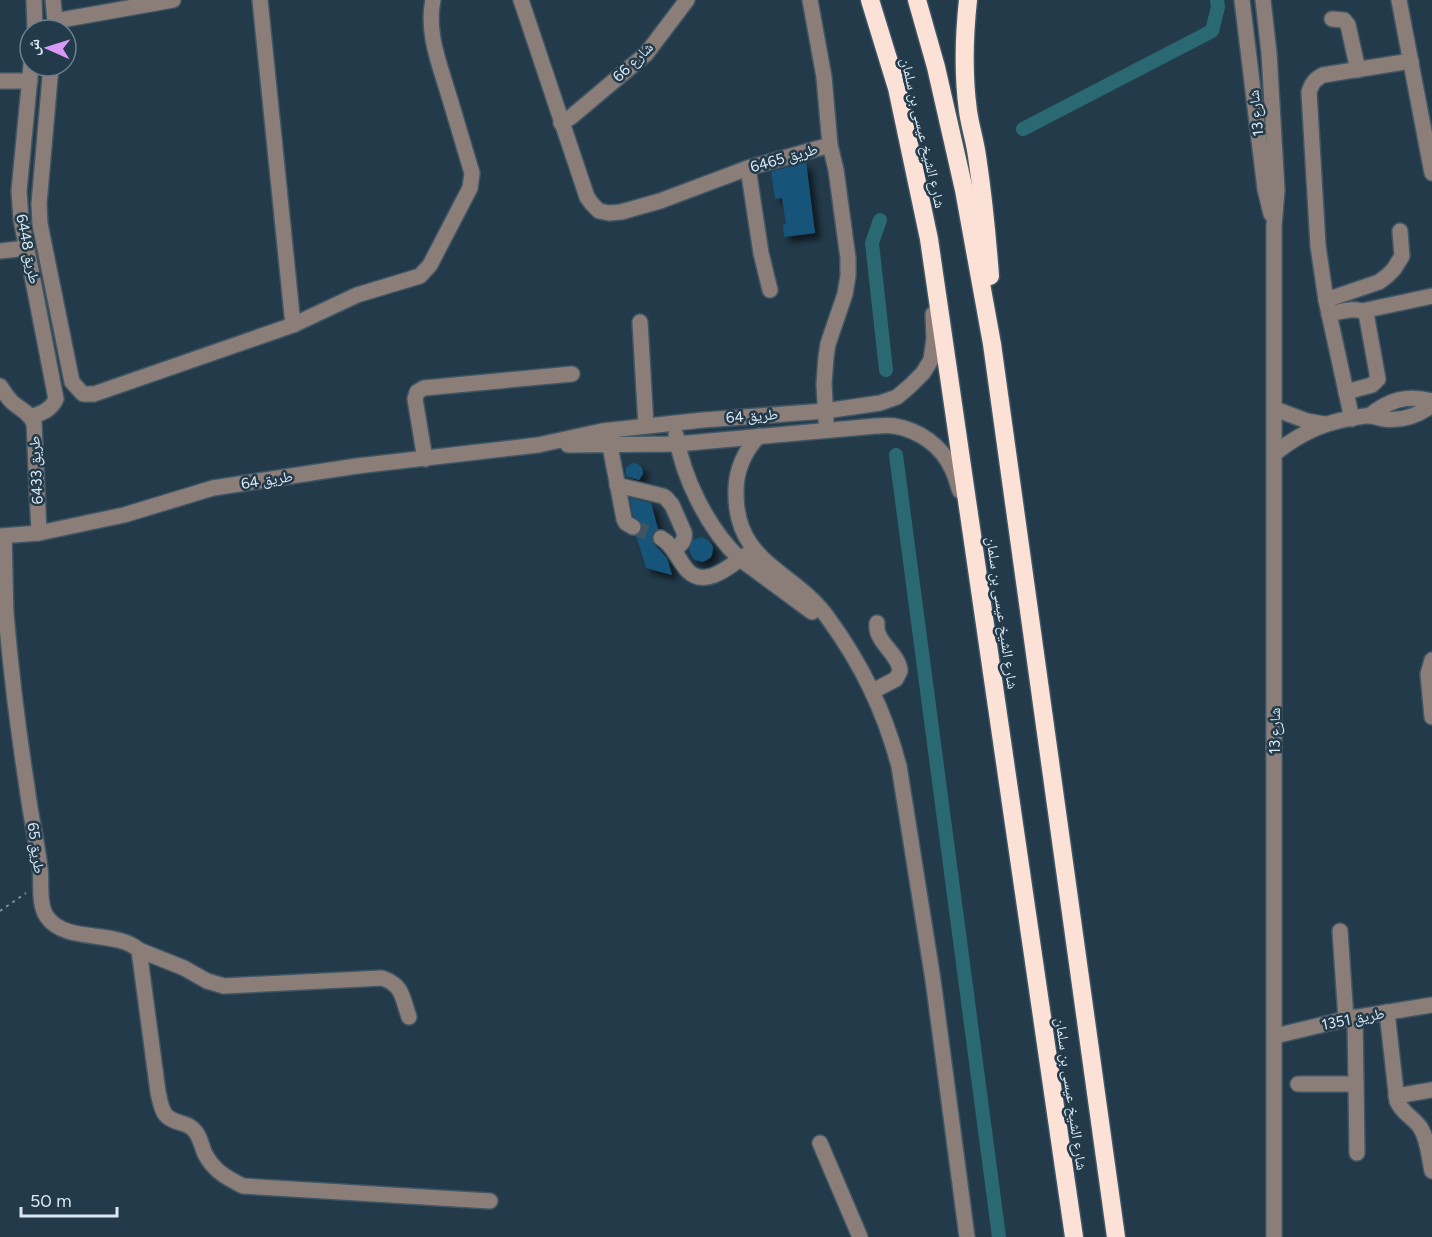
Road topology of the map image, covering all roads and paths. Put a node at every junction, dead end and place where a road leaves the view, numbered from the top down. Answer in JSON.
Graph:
{"nodes":[{"id":1,"x":34,"y":0,"type":"edge"},
{"id":2,"x":53,"y":0,"type":"edge"},
{"id":3,"x":174,"y":0,"type":"edge"},
{"id":4,"x":260,"y":0,"type":"edge"},
{"id":5,"x":434,"y":0,"type":"edge"},
{"id":6,"x":520,"y":0,"type":"edge"},
{"id":7,"x":687,"y":0,"type":"edge"},
{"id":8,"x":810,"y":0,"type":"edge"},
{"id":9,"x":870,"y":0,"type":"edge"},
{"id":10,"x":917,"y":0,"type":"edge"},
{"id":11,"x":968,"y":0,"type":"edge"},
{"id":12,"x":1242,"y":0,"type":"edge"},
{"id":13,"x":1263,"y":0,"type":"edge"},
{"id":14,"x":1399,"y":0,"type":"edge"},
{"id":15,"x":34,"y":18,"type":"edge"},
{"id":16,"x":54,"y":18,"type":"edge"},
{"id":17,"x":1332,"y":19,"type":"dead end"},
{"id":18,"x":78,"y":20,"type":"edge"},
{"id":19,"x":1411,"y":62,"type":"junction"},
{"id":20,"x":1358,"y":70,"type":"junction"},
{"id":21,"x":18,"y":77,"type":"edge"},
{"id":22,"x":31,"y":78,"type":"edge"},
{"id":23,"x":50,"y":78,"type":"edge"},
{"id":24,"x":0,"y":81,"type":"edge"},
{"id":25,"x":566,"y":120,"type":"junction"},
{"id":26,"x":830,"y":145,"type":"junction"},
{"id":27,"x":748,"y":168,"type":"junction"},
{"id":28,"x":1432,"y":173,"type":"edge"},
{"id":29,"x":1274,"y":226,"type":"junction"},
{"id":30,"x":1400,"y":231,"type":"dead end"},
{"id":31,"x":928,"y":239,"type":"junction"},
{"id":32,"x":27,"y":248,"type":"junction"},
{"id":33,"x":0,"y":251,"type":"edge"},
{"id":34,"x":770,"y":290,"type":"dead end"},
{"id":35,"x":1432,"y":296,"type":"edge"},
{"id":36,"x":1327,"y":307,"type":"junction"},
{"id":37,"x":1362,"y":310,"type":"junction"},
{"id":38,"x":640,"y":322,"type":"dead end"},
{"id":39,"x":293,"y":326,"type":"junction"},
{"id":40,"x":992,"y":344,"type":"junction"},
{"id":41,"x":572,"y":374,"type":"dead end"},
{"id":42,"x":0,"y":386,"type":"edge"},
{"id":43,"x":1346,"y":392,"type":"junction"},
{"id":44,"x":1432,"y":403,"type":"edge"},
{"id":45,"x":1275,"y":409,"type":"junction"},
{"id":46,"x":825,"y":411,"type":"junction"},
{"id":47,"x":32,"y":417,"type":"junction"},
{"id":48,"x":1352,"y":419,"type":"junction"},
{"id":49,"x":674,"y":423,"type":"junction"},
{"id":50,"x":1324,"y":424,"type":"junction"},
{"id":51,"x":646,"y":426,"type":"junction"},
{"id":52,"x":827,"y":430,"type":"junction"},
{"id":53,"x":759,"y":436,"type":"junction"},
{"id":54,"x":677,"y":444,"type":"junction"},
{"id":55,"x":538,"y":445,"type":"junction"},
{"id":56,"x":610,"y":446,"type":"junction"},
{"id":57,"x":1275,"y":453,"type":"junction"},
{"id":58,"x":425,"y":459,"type":"junction"},
{"id":59,"x":617,"y":485,"type":"junction"},
{"id":60,"x":633,"y":527,"type":"tunnel mouth"},
{"id":61,"x":971,"y":527,"type":"junction"},
{"id":62,"x":39,"y":533,"type":"junction"},
{"id":63,"x":2,"y":536,"type":"edge"},
{"id":64,"x":661,"y":538,"type":"tunnel mouth"},
{"id":65,"x":674,"y":550,"type":"junction"},
{"id":66,"x":754,"y":550,"type":"junction"},
{"id":67,"x":740,"y":559,"type":"junction"},
{"id":68,"x":877,"y":623,"type":"dead end"},
{"id":69,"x":835,"y":629,"type":"junction"},
{"id":70,"x":4,"y":643,"type":"edge"},
{"id":71,"x":1432,"y":660,"type":"edge"},
{"id":72,"x":873,"y":691,"type":"junction"},
{"id":73,"x":1432,"y":717,"type":"edge"},
{"id":74,"x":40,"y":870,"type":"junction"},
{"id":75,"x":0,"y":911,"type":"edge"},
{"id":76,"x":1340,"y":931,"type":"dead end"},
{"id":77,"x":139,"y":951,"type":"junction"},
{"id":78,"x":1432,"y":1005,"type":"edge"},
{"id":79,"x":1387,"y":1012,"type":"junction"},
{"id":80,"x":409,"y":1017,"type":"dead end"},
{"id":81,"x":1350,"y":1018,"type":"junction"},
{"id":82,"x":1275,"y":1036,"type":"junction"},
{"id":83,"x":1298,"y":1084,"type":"dead end"},
{"id":84,"x":1356,"y":1084,"type":"junction"},
{"id":85,"x":1432,"y":1090,"type":"edge"},
{"id":86,"x":1396,"y":1096,"type":"junction"},
{"id":87,"x":820,"y":1143,"type":"dead end"},
{"id":88,"x":1357,"y":1153,"type":"dead end"},
{"id":89,"x":1432,"y":1171,"type":"edge"},
{"id":90,"x":490,"y":1201,"type":"dead end"},
{"id":91,"x":860,"y":1237,"type":"edge"},
{"id":92,"x":967,"y":1237,"type":"edge"},
{"id":93,"x":1074,"y":1237,"type":"edge"},
{"id":94,"x":1116,"y":1237,"type":"edge"},
{"id":95,"x":1274,"y":1237,"type":"edge"}],
"edges":[{"from":1,"to":15,"type":"street"},
{"from":2,"to":16,"type":"street"},
{"from":3,"to":18,"type":"street"},
{"from":4,"to":39,"type":"street"},
{"from":5,"to":39,"type":"street"},
{"from":6,"to":25,"type":"street","name":"طريق 6465"},
{"from":7,"to":25,"type":"street","name":"شارع 66"},
{"from":8,"to":26,"type":"street"},
{"from":9,"to":31,"type":"highway","name":"شارع الشيخ عيسى بن سلمان"},
{"from":10,"to":40,"type":"highway","name":"شارع الشيخ عيسى بن سلمان"},
{"from":11,"to":40,"type":"highway"},
{"from":12,"to":29,"type":"street","name":"شارع 13"},
{"from":13,"to":29,"type":"street","name":"شارع 13"},
{"from":14,"to":19,"type":"street"},
{"from":17,"to":20,"type":"street"},
{"from":19,"to":20,"type":"street"},
{"from":19,"to":28,"type":"street"},
{"from":20,"to":36,"type":"street"},
{"from":21,"to":24,"type":"street"},
{"from":22,"to":32,"type":"street","name":"طريق 6448"},
{"from":23,"to":39,"type":"street"},
{"from":25,"to":27,"type":"street","name":"طريق 6465"},
{"from":26,"to":27,"type":"street","name":"طريق 6465"},
{"from":26,"to":46,"type":"street","name":"طريق 6465"},
{"from":27,"to":34,"type":"street"},
{"from":29,"to":45,"type":"street","name":"شارع 13"},
{"from":30,"to":36,"type":"street"},
{"from":31,"to":46,"type":"street","name":"طريق 64"},
{"from":31,"to":61,"type":"highway","name":"شارع الشيخ عيسى بن سلمان"},
{"from":32,"to":33,"type":"street"},
{"from":32,"to":47,"type":"street","name":"طريق 6448"},
{"from":35,"to":37,"type":"street"},
{"from":36,"to":37,"type":"street"},
{"from":36,"to":43,"type":"street"},
{"from":37,"to":43,"type":"street"},
{"from":38,"to":51,"type":"street"},
{"from":40,"to":94,"type":"highway","name":"شارع الشيخ عيسى بن سلمان"},
{"from":41,"to":58,"type":"street"},
{"from":42,"to":47,"type":"street","name":"طريق 6433"},
{"from":43,"to":48,"type":"street"},
{"from":44,"to":48,"type":"street"},
{"from":45,"to":50,"type":"street"},
{"from":45,"to":57,"type":"street","name":"شارع 13"},
{"from":46,"to":49,"type":"street","name":"طريق 64"},
{"from":46,"to":52,"type":"street","name":"طريق 6465"},
{"from":47,"to":62,"type":"street","name":"طريق 6433"},
{"from":48,"to":50,"type":"street"},
{"from":49,"to":51,"type":"street","name":"طريق 64"},
{"from":49,"to":54,"type":"street"},
{"from":50,"to":57,"type":"street"},
{"from":51,"to":55,"type":"street","name":"طريق 64"},
{"from":52,"to":53,"type":"street","name":"طريق 64"},
{"from":52,"to":61,"type":"street","name":"طريق 64"},
{"from":53,"to":54,"type":"street","name":"طريق 64"},
{"from":53,"to":66,"type":"street"},
{"from":54,"to":56,"type":"street","name":"طريق 64"},
{"from":54,"to":67,"type":"street"},
{"from":55,"to":56,"type":"street","name":"طريق 64"},
{"from":55,"to":58,"type":"street","name":"طريق 64"},
{"from":56,"to":59,"type":"street"},
{"from":57,"to":82,"type":"street","name":"شارع 13"},
{"from":58,"to":62,"type":"street","name":"طريق 64"},
{"from":59,"to":60,"type":"street"},
{"from":59,"to":65,"type":"street"},
{"from":61,"to":93,"type":"highway","name":"شارع الشيخ عيسى بن سلمان"},
{"from":62,"to":63,"type":"street","name":"طريق 64"},
{"from":63,"to":70,"type":"street","name":"طريق 65"},
{"from":64,"to":65,"type":"street"},
{"from":65,"to":67,"type":"street"},
{"from":66,"to":67,"type":"street"},
{"from":66,"to":69,"type":"street"},
{"from":67,"to":69,"type":"street"},
{"from":68,"to":72,"type":"street"},
{"from":69,"to":72,"type":"street"},
{"from":70,"to":74,"type":"street","name":"طريق 65"},
{"from":71,"to":73,"type":"street"},
{"from":72,"to":92,"type":"street"},
{"from":74,"to":75,"type":"path"},
{"from":74,"to":77,"type":"street","name":"طريق 65"},
{"from":76,"to":81,"type":"street"},
{"from":77,"to":80,"type":"street","name":"طريق 65"},
{"from":77,"to":90,"type":"street"},
{"from":78,"to":79,"type":"street","name":"طريق 1351"},
{"from":79,"to":81,"type":"street","name":"طريق 1351"},
{"from":79,"to":86,"type":"street"},
{"from":81,"to":82,"type":"street","name":"طريق 1351"},
{"from":81,"to":84,"type":"street"},
{"from":82,"to":95,"type":"street","name":"شارع 13"},
{"from":83,"to":84,"type":"street"},
{"from":84,"to":88,"type":"street"},
{"from":85,"to":86,"type":"street"},
{"from":86,"to":89,"type":"street"},
{"from":87,"to":91,"type":"street"}]}
